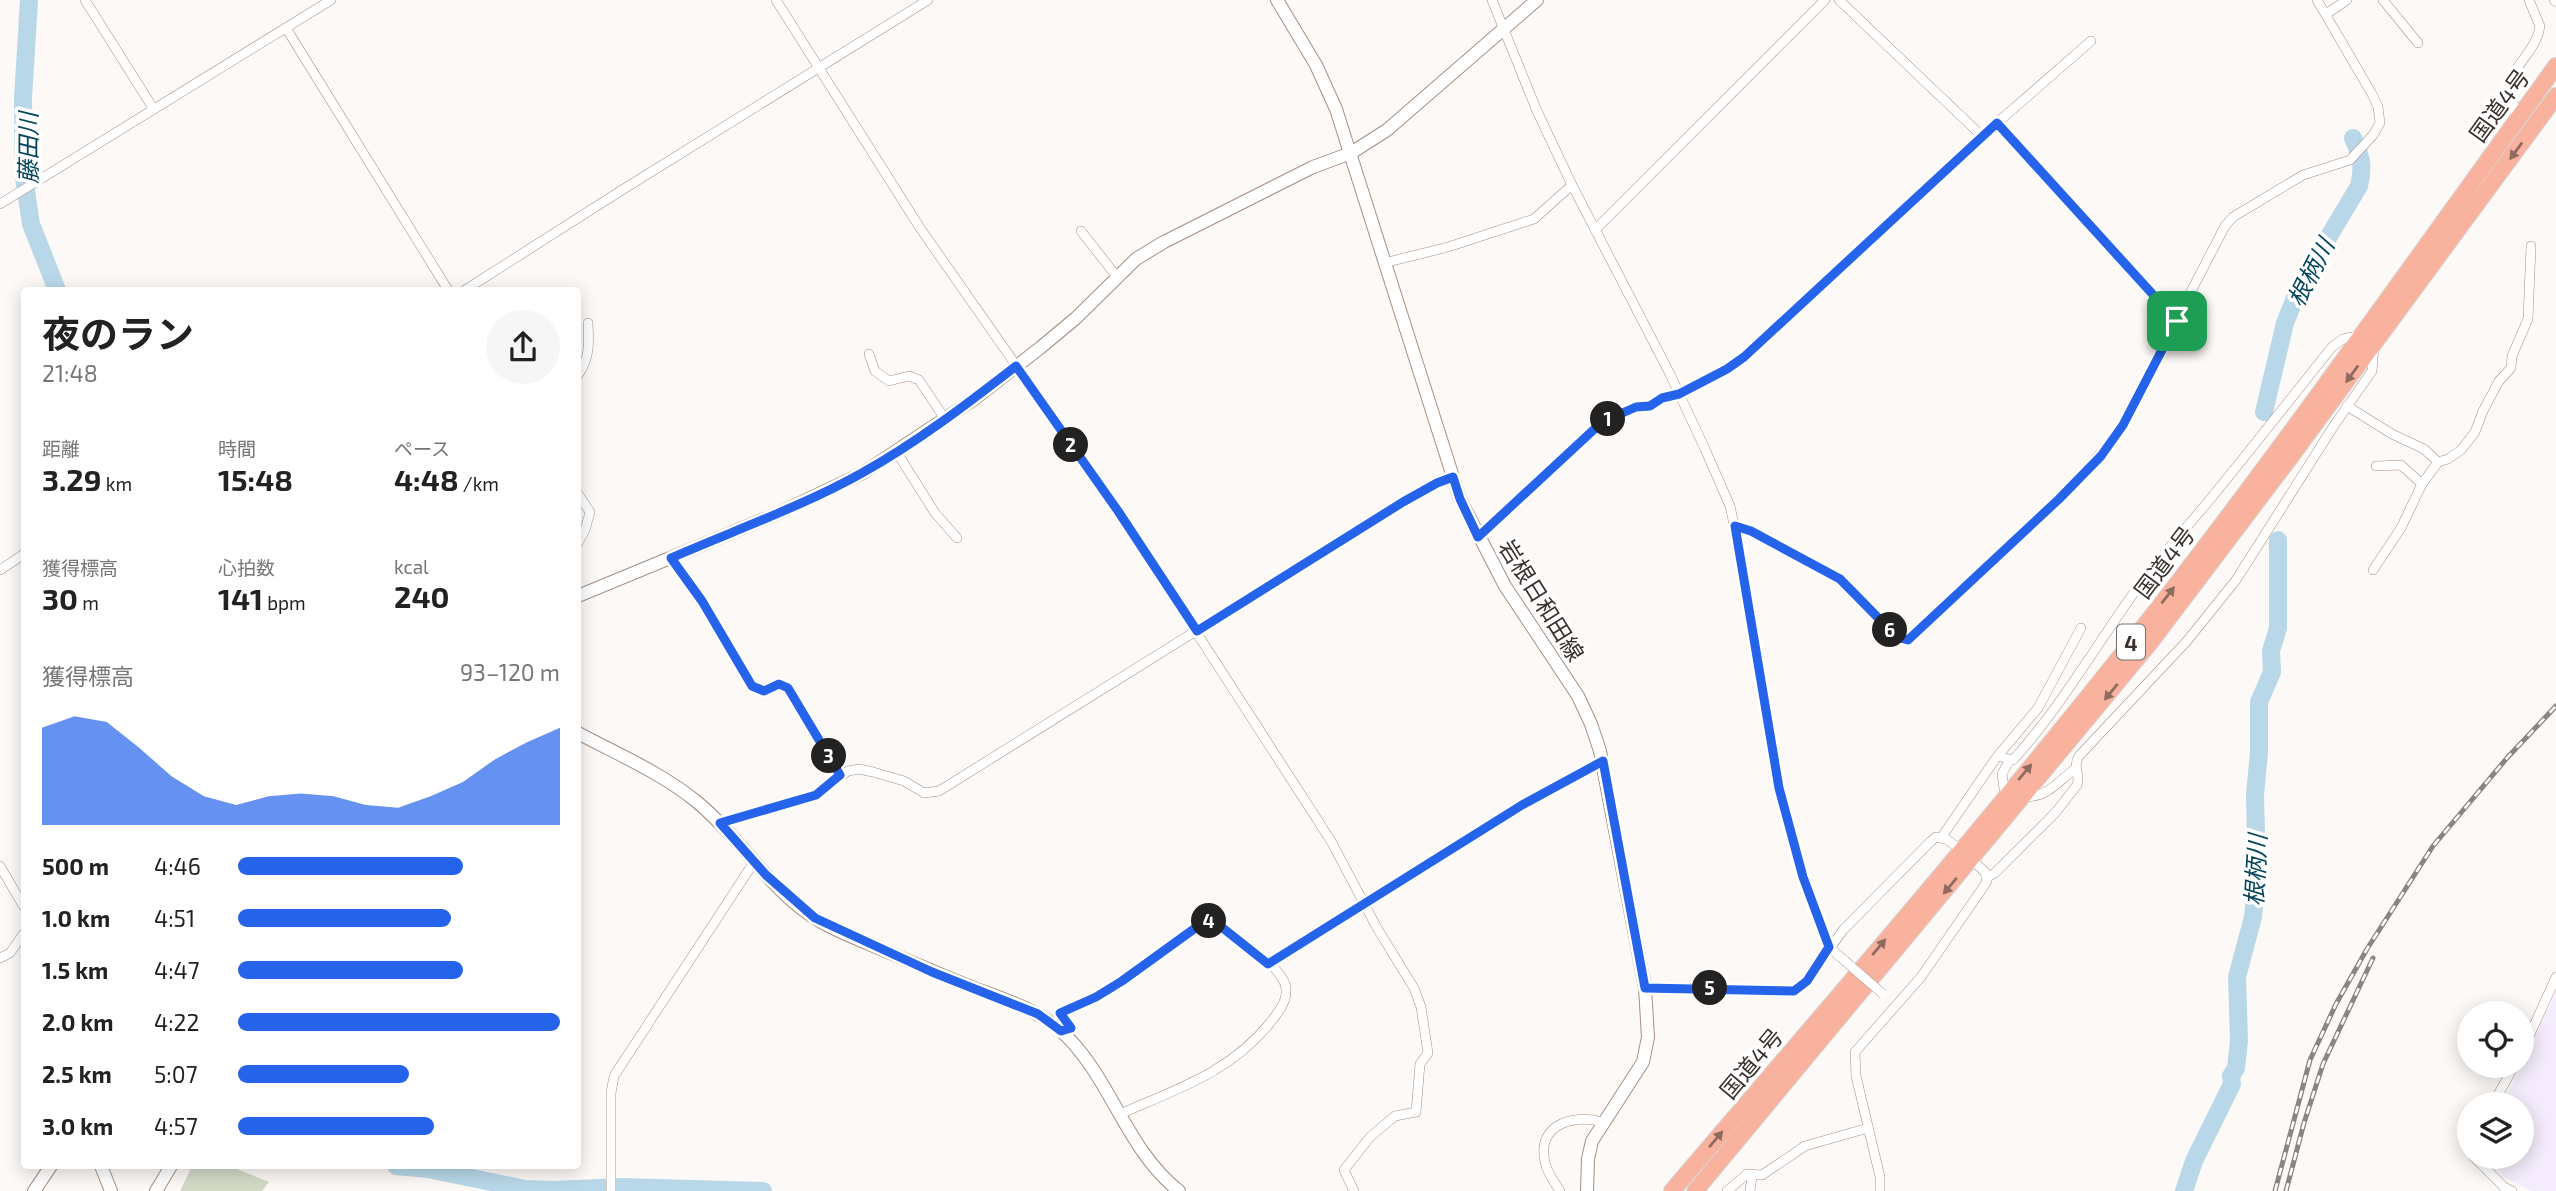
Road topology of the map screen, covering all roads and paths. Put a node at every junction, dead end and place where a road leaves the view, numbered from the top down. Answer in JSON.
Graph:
{"nodes":[{"id":1,"x":85,"y":0,"type":"edge"},
{"id":2,"x":331,"y":0,"type":"edge"},
{"id":3,"x":776,"y":0,"type":"edge"},
{"id":4,"x":928,"y":0,"type":"edge"},
{"id":5,"x":1492,"y":0,"type":"edge"},
{"id":6,"x":1537,"y":0,"type":"edge"},
{"id":7,"x":1825,"y":0,"type":"edge"},
{"id":8,"x":1839,"y":0,"type":"edge"},
{"id":9,"x":2317,"y":0,"type":"edge"},
{"id":10,"x":2347,"y":0,"type":"edge"},
{"id":11,"x":2383,"y":0,"type":"edge"},
{"id":12,"x":2529,"y":0,"type":"edge"},
{"id":13,"x":1279,"y":1,"type":"edge"},
{"id":14,"x":2326,"y":14,"type":"junction"},
{"id":15,"x":286,"y":28,"type":"junction"},
{"id":16,"x":1504,"y":30,"type":"junction"},
{"id":17,"x":2091,"y":41,"type":"dead end"},
{"id":18,"x":2418,"y":43,"type":"dead end"},
{"id":19,"x":2556,"y":66,"type":"edge"},
{"id":20,"x":819,"y":69,"type":"junction"},
{"id":21,"x":2556,"y":96,"type":"edge"},
{"id":22,"x":153,"y":108,"type":"junction"},
{"id":23,"x":2517,"y":119,"type":"junction"},
{"id":24,"x":1997,"y":123,"type":"junction"},
{"id":25,"x":1983,"y":137,"type":"junction"},
{"id":26,"x":1351,"y":153,"type":"junction"},
{"id":27,"x":1572,"y":185,"type":"junction"},
{"id":28,"x":2,"y":202,"type":"edge"},
{"id":29,"x":1595,"y":230,"type":"junction"},
{"id":30,"x":1081,"y":231,"type":"dead end"},
{"id":31,"x":2531,"y":246,"type":"dead end"},
{"id":32,"x":1384,"y":263,"type":"junction"},
{"id":33,"x":1117,"y":277,"type":"junction"},
{"id":34,"x":446,"y":287,"type":"edge"},
{"id":35,"x":469,"y":287,"type":"edge"},
{"id":36,"x":2177,"y":321,"type":"junction"},
{"id":37,"x":588,"y":323,"type":"dead end"},
{"id":38,"x":2368,"y":339,"type":"junction"},
{"id":39,"x":869,"y":354,"type":"dead end"},
{"id":40,"x":1016,"y":366,"type":"junction"},
{"id":41,"x":581,"y":370,"type":"edge"},
{"id":42,"x":1679,"y":394,"type":"junction"},
{"id":43,"x":2347,"y":406,"type":"junction"},
{"id":44,"x":945,"y":419,"type":"junction"},
{"id":45,"x":896,"y":451,"type":"junction"},
{"id":46,"x":2438,"y":463,"type":"junction"},
{"id":47,"x":2376,"y":466,"type":"dead end"},
{"id":48,"x":1453,"y":477,"type":"junction"},
{"id":49,"x":2422,"y":484,"type":"junction"},
{"id":50,"x":581,"y":498,"type":"edge"},
{"id":51,"x":1735,"y":526,"type":"junction"},
{"id":52,"x":581,"y":537,"type":"edge"},
{"id":53,"x":1478,"y":537,"type":"junction"},
{"id":54,"x":957,"y":538,"type":"dead end"},
{"id":55,"x":21,"y":556,"type":"edge"},
{"id":56,"x":671,"y":558,"type":"junction"},
{"id":57,"x":0,"y":570,"type":"edge"},
{"id":58,"x":2373,"y":570,"type":"dead end"},
{"id":59,"x":581,"y":595,"type":"edge"},
{"id":60,"x":2081,"y":628,"type":"dead end"},
{"id":61,"x":1197,"y":631,"type":"junction"},
{"id":62,"x":581,"y":735,"type":"edge"},
{"id":63,"x":1998,"y":756,"type":"junction"},
{"id":64,"x":1603,"y":761,"type":"junction"},
{"id":65,"x":2009,"y":761,"type":"junction"},
{"id":66,"x":2075,"y":769,"type":"junction"},
{"id":67,"x":840,"y":775,"type":"junction"},
{"id":68,"x":2005,"y":796,"type":"junction"},
{"id":69,"x":2025,"y":797,"type":"junction"},
{"id":70,"x":720,"y":823,"type":"junction"},
{"id":71,"x":1941,"y":838,"type":"junction"},
{"id":72,"x":1966,"y":855,"type":"junction"},
{"id":73,"x":754,"y":862,"type":"junction"},
{"id":74,"x":0,"y":866,"type":"edge"},
{"id":75,"x":1987,"y":877,"type":"junction"},
{"id":76,"x":21,"y":902,"type":"edge"},
{"id":77,"x":1365,"y":903,"type":"junction"},
{"id":78,"x":21,"y":937,"type":"edge"},
{"id":79,"x":1829,"y":947,"type":"junction"},
{"id":80,"x":0,"y":958,"type":"edge"},
{"id":81,"x":1270,"y":963,"type":"junction"},
{"id":82,"x":2556,"y":977,"type":"edge"},
{"id":83,"x":1645,"y":988,"type":"junction"},
{"id":84,"x":1897,"y":1007,"type":"junction"},
{"id":85,"x":2534,"y":1026,"type":"edge"},
{"id":86,"x":1061,"y":1031,"type":"junction"},
{"id":87,"x":1120,"y":1114,"type":"junction"},
{"id":88,"x":1603,"y":1122,"type":"junction"},
{"id":89,"x":1868,"y":1128,"type":"junction"},
{"id":90,"x":49,"y":1169,"type":"edge"},
{"id":91,"x":102,"y":1169,"type":"edge"},
{"id":92,"x":169,"y":1169,"type":"edge"},
{"id":93,"x":2485,"y":1169,"type":"edge"},
{"id":94,"x":1752,"y":1176,"type":"junction"},
{"id":95,"x":34,"y":1191,"type":"edge"},
{"id":96,"x":111,"y":1191,"type":"edge"},
{"id":97,"x":156,"y":1191,"type":"edge"},
{"id":98,"x":611,"y":1191,"type":"edge"},
{"id":99,"x":1179,"y":1191,"type":"edge"},
{"id":100,"x":1354,"y":1191,"type":"edge"},
{"id":101,"x":1560,"y":1191,"type":"edge"},
{"id":102,"x":1587,"y":1191,"type":"edge"},
{"id":103,"x":1672,"y":1191,"type":"edge"},
{"id":104,"x":1695,"y":1191,"type":"edge"},
{"id":105,"x":1727,"y":1191,"type":"edge"},
{"id":106,"x":1750,"y":1191,"type":"edge"},
{"id":107,"x":1880,"y":1191,"type":"edge"},
{"id":108,"x":2512,"y":1191,"type":"edge"}],
"edges":[{"from":1,"to":22,"type":"street"},
{"from":2,"to":15,"type":"street"},
{"from":3,"to":20,"type":"street"},
{"from":4,"to":20,"type":"street"},
{"from":5,"to":16,"type":"street"},
{"from":6,"to":16,"type":"street"},
{"from":7,"to":29,"type":"street"},
{"from":8,"to":25,"type":"street"},
{"from":9,"to":14,"type":"street"},
{"from":10,"to":14,"type":"street"},
{"from":11,"to":18,"type":"street"},
{"from":12,"to":23,"type":"street"},
{"from":13,"to":26,"type":"street","name":"岩根日和田線"},
{"from":14,"to":36,"type":"street"},
{"from":15,"to":22,"type":"street"},
{"from":15,"to":34,"type":"street"},
{"from":16,"to":26,"type":"street"},
{"from":16,"to":27,"type":"street"},
{"from":17,"to":24,"type":"street"},
{"from":19,"to":23,"type":"highway","name":"国道4号","number":"4"},
{"from":20,"to":35,"type":"street"},
{"from":20,"to":40,"type":"street"},
{"from":21,"to":38,"type":"highway","name":"国道4号","number":"4","one_way":true},
{"from":22,"to":28,"type":"street"},
{"from":23,"to":38,"type":"highway","name":"国道4号","number":"4"},
{"from":24,"to":25,"type":"street"},
{"from":24,"to":36,"type":"street"},
{"from":25,"to":42,"type":"street"},
{"from":26,"to":32,"type":"street","name":"岩根日和田線"},
{"from":26,"to":33,"type":"street"},
{"from":27,"to":29,"type":"street"},
{"from":27,"to":32,"type":"street"},
{"from":29,"to":42,"type":"street"},
{"from":30,"to":33,"type":"street"},
{"from":31,"to":46,"type":"street"},
{"from":32,"to":48,"type":"street","name":"岩根日和田線"},
{"from":33,"to":40,"type":"street"},
{"from":36,"to":51,"type":"street"},
{"from":37,"to":41,"type":"street"},
{"from":38,"to":43,"type":"street"},
{"from":38,"to":65,"type":"street"},
{"from":68,"to":38,"type":"highway","name":"国道4号","number":"4","one_way":true},
{"from":38,"to":69,"type":"highway","name":"国道4号","number":"4","one_way":true},
{"from":39,"to":44,"type":"street"},
{"from":40,"to":44,"type":"street"},
{"from":40,"to":61,"type":"street"},
{"from":42,"to":51,"type":"street"},
{"from":42,"to":53,"type":"street"},
{"from":43,"to":46,"type":"street"},
{"from":43,"to":66,"type":"street"},
{"from":44,"to":45,"type":"street"},
{"from":45,"to":54,"type":"street"},
{"from":45,"to":56,"type":"street"},
{"from":46,"to":49,"type":"street"},
{"from":47,"to":49,"type":"street"},
{"from":48,"to":53,"type":"street","name":"岩根日和田線"},
{"from":48,"to":61,"type":"street"},
{"from":49,"to":58,"type":"street"},
{"from":50,"to":52,"type":"street"},
{"from":51,"to":79,"type":"street"},
{"from":53,"to":64,"type":"street","name":"岩根日和田線"},
{"from":55,"to":57,"type":"street"},
{"from":56,"to":59,"type":"street"},
{"from":56,"to":67,"type":"street"},
{"from":60,"to":63,"type":"street"},
{"from":61,"to":67,"type":"street"},
{"from":61,"to":77,"type":"street"},
{"from":62,"to":70,"type":"street"},
{"from":63,"to":65,"type":"street"},
{"from":63,"to":71,"type":"street"},
{"from":64,"to":77,"type":"street"},
{"from":64,"to":83,"type":"street","name":"岩根日和田線"},
{"from":65,"to":68,"type":"street"},
{"from":66,"to":69,"type":"street"},
{"from":66,"to":75,"type":"street"},
{"from":67,"to":70,"type":"street"},
{"from":68,"to":72,"type":"highway","name":"国道4号","number":"4"},
{"from":69,"to":72,"type":"highway","name":"国道4号","number":"4"},
{"from":70,"to":73,"type":"street"},
{"from":71,"to":72,"type":"street"},
{"from":71,"to":79,"type":"street"},
{"from":72,"to":75,"type":"street"},
{"from":103,"to":72,"type":"highway","name":"国道4号","number":"4","one_way":true},
{"from":72,"to":104,"type":"highway","name":"国道4号","number":"4","one_way":true},
{"from":73,"to":86,"type":"street"},
{"from":73,"to":98,"type":"street"},
{"from":74,"to":76,"type":"street"},
{"from":75,"to":84,"type":"street"},
{"from":77,"to":81,"type":"street"},
{"from":77,"to":100,"type":"street"},
{"from":78,"to":80,"type":"street"},
{"from":79,"to":83,"type":"street"},
{"from":79,"to":84,"type":"street","bridge":true},
{"from":81,"to":86,"type":"street"},
{"from":81,"to":87,"type":"street"},
{"from":82,"to":85,"type":"street"},
{"from":83,"to":88,"type":"street","name":"岩根日和田線"},
{"from":84,"to":89,"type":"street"},
{"from":86,"to":87,"type":"street"},
{"from":87,"to":99,"type":"street"},
{"from":88,"to":101,"type":"street"},
{"from":88,"to":102,"type":"street","name":"岩根日和田線"},
{"from":89,"to":94,"type":"street"},
{"from":89,"to":107,"type":"street"},
{"from":90,"to":95,"type":"street"},
{"from":91,"to":96,"type":"street"},
{"from":92,"to":97,"type":"street"},
{"from":93,"to":108,"type":"street"},
{"from":94,"to":105,"type":"street"},
{"from":94,"to":106,"type":"street"}]}
